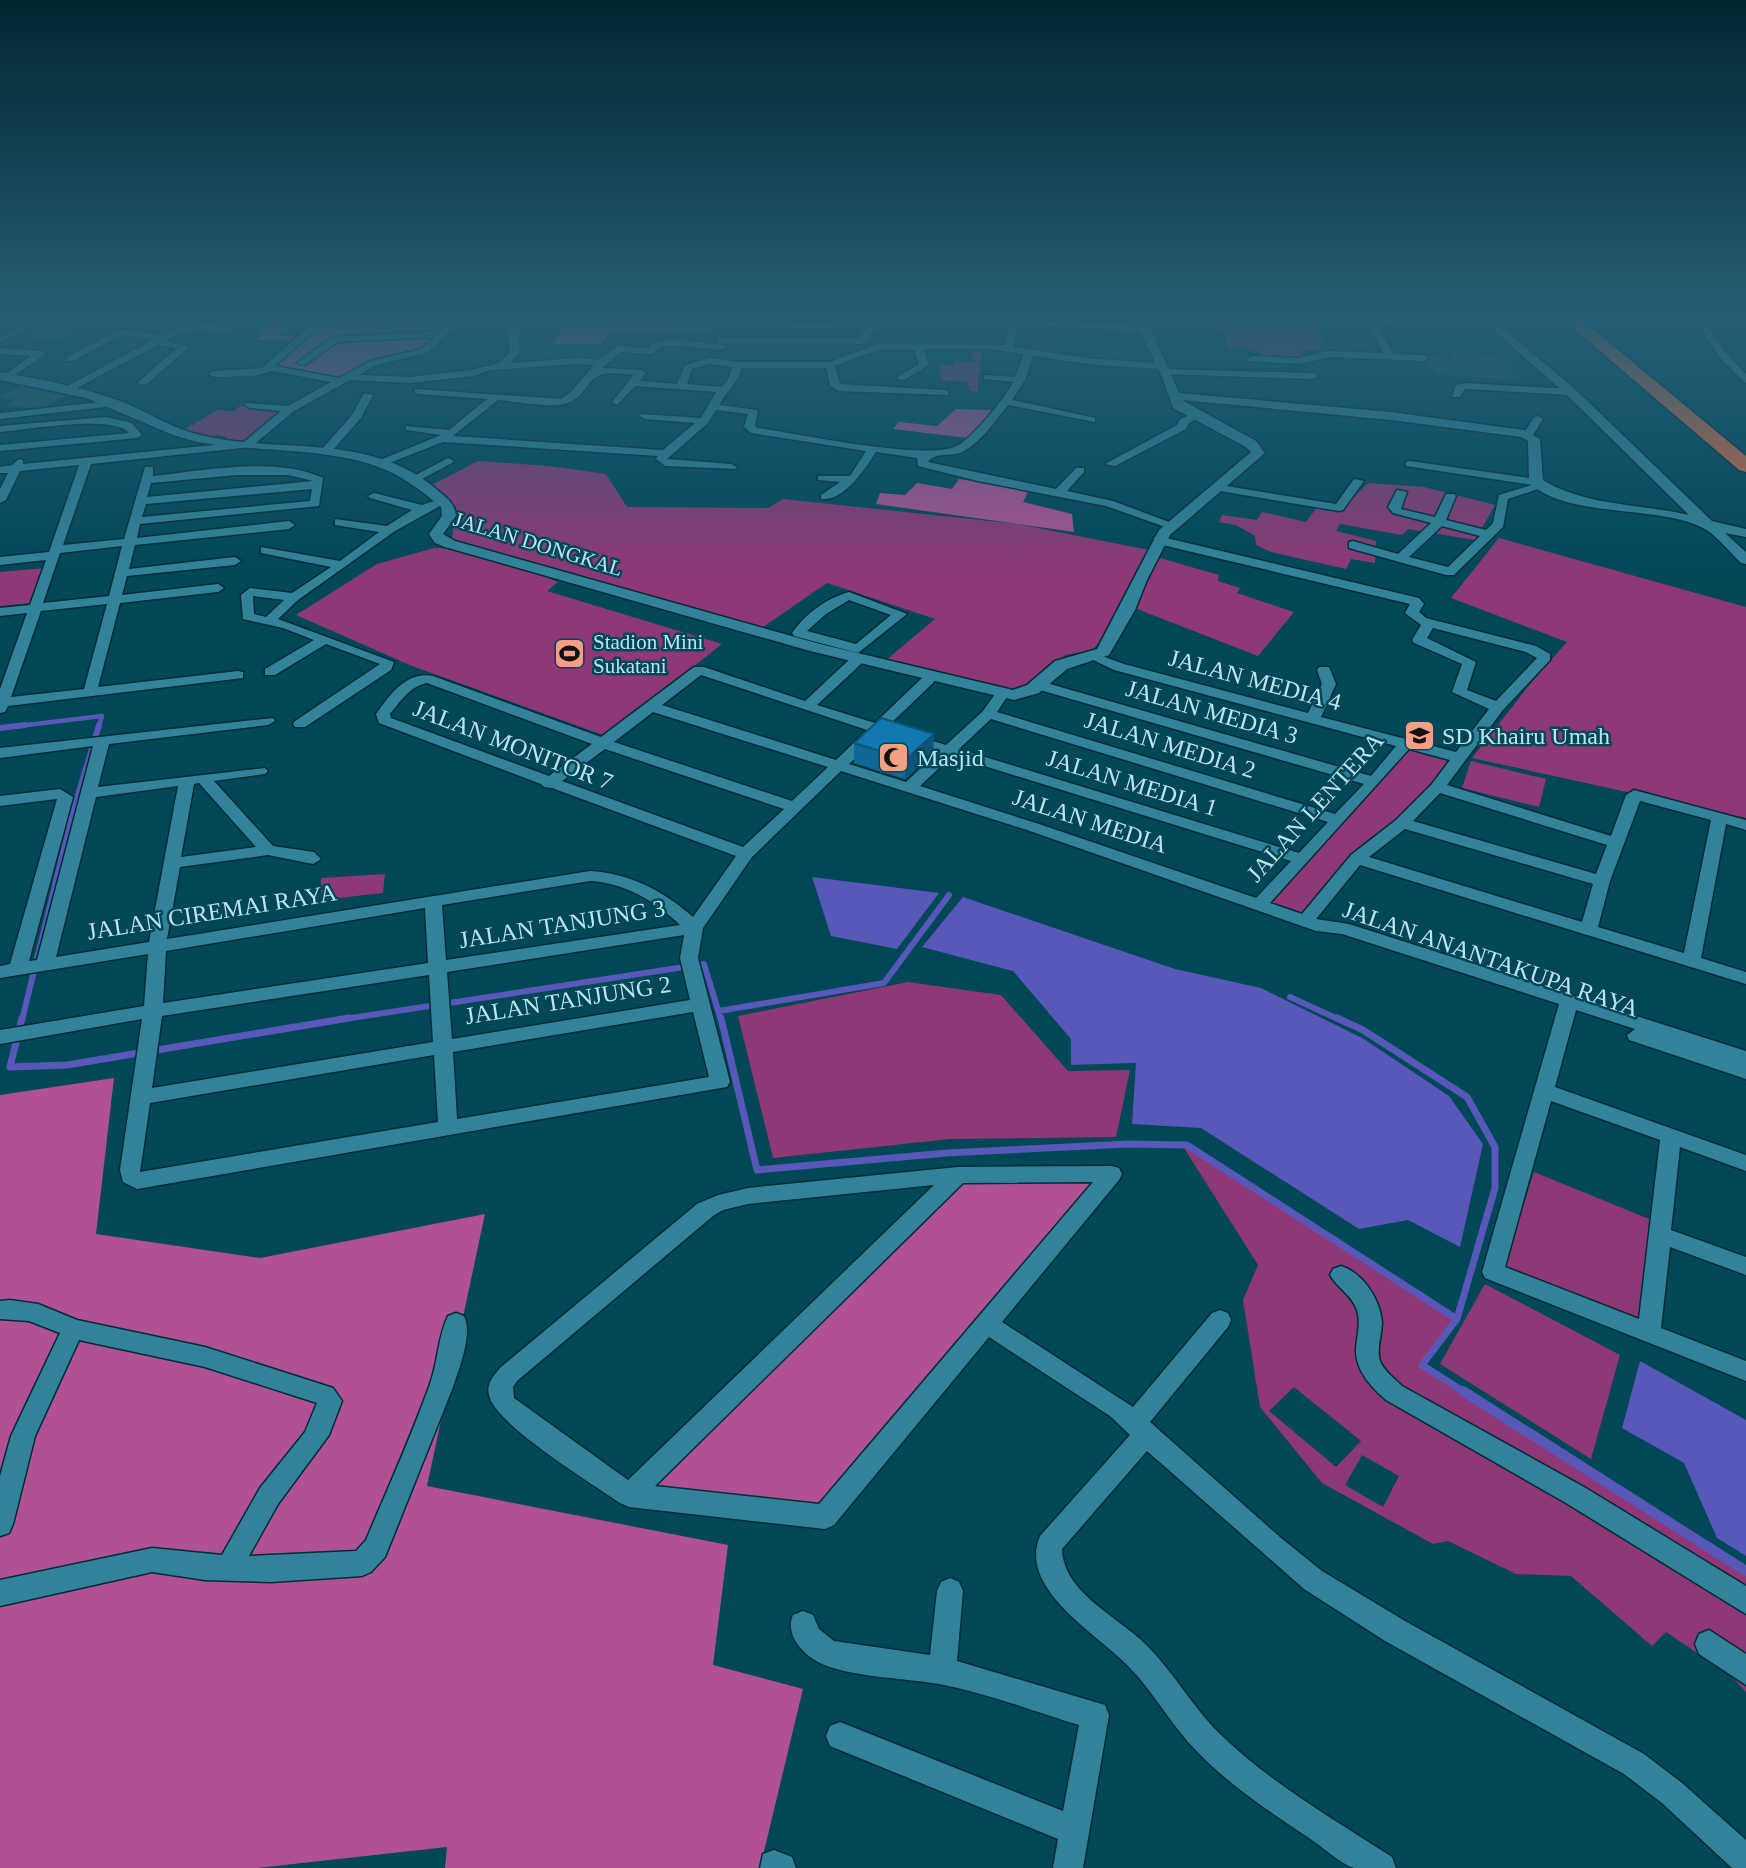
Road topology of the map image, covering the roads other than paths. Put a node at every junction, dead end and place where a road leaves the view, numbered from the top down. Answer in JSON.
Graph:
{"nodes":[{"id":1,"x":112,"y":403,"type":"edge"},
{"id":2,"x":300,"y":403,"type":"edge"},
{"id":3,"x":364,"y":403,"type":"edge"},
{"id":4,"x":487,"y":403,"type":"edge"},
{"id":5,"x":715,"y":403,"type":"edge"},
{"id":6,"x":1002,"y":403,"type":"edge"},
{"id":7,"x":1014,"y":403,"type":"edge"},
{"id":8,"x":1176,"y":403,"type":"edge"},
{"id":9,"x":1252,"y":403,"type":"edge"},
{"id":10,"x":1582,"y":403,"type":"edge"},
{"id":11,"x":1671,"y":403,"type":"edge"},
{"id":12,"x":1698,"y":403,"type":"edge"},
{"id":13,"x":102,"y":405,"type":"dead end"},
{"id":14,"x":250,"y":405,"type":"dead end"},
{"id":15,"x":713,"y":407,"type":"junction"},
{"id":16,"x":290,"y":409,"type":"junction"},
{"id":17,"x":645,"y":412,"type":"dead end"},
{"id":18,"x":42,"y":413,"type":"junction"},
{"id":19,"x":0,"y":416,"type":"edge"},
{"id":20,"x":1202,"y":419,"type":"junction"},
{"id":21,"x":1538,"y":419,"type":"dead end"},
{"id":22,"x":1091,"y":420,"type":"dead end"},
{"id":23,"x":704,"y":421,"type":"junction"},
{"id":24,"x":1725,"y":425,"type":"dead end"},
{"id":25,"x":37,"y":426,"type":"junction"},
{"id":26,"x":410,"y":428,"type":"dead end"},
{"id":27,"x":0,"y":429,"type":"edge"},
{"id":28,"x":585,"y":433,"type":"dead end"},
{"id":29,"x":1528,"y":435,"type":"junction"},
{"id":30,"x":446,"y":436,"type":"junction"},
{"id":31,"x":27,"y":446,"type":"junction"},
{"id":32,"x":247,"y":446,"type":"junction"},
{"id":33,"x":0,"y":448,"type":"edge"},
{"id":34,"x":573,"y":448,"type":"junction"},
{"id":35,"x":873,"y":449,"type":"junction"},
{"id":36,"x":327,"y":450,"type":"junction"},
{"id":37,"x":666,"y":453,"type":"junction"},
{"id":38,"x":152,"y":456,"type":"junction"},
{"id":39,"x":924,"y":456,"type":"junction"},
{"id":40,"x":448,"y":461,"type":"dead end"},
{"id":41,"x":86,"y":462,"type":"junction"},
{"id":42,"x":384,"y":462,"type":"junction"},
{"id":43,"x":1111,"y":464,"type":"dead end"},
{"id":44,"x":1410,"y":464,"type":"dead end"},
{"id":45,"x":1746,"y":466,"type":"edge"},
{"id":46,"x":731,"y":467,"type":"dead end"},
{"id":47,"x":1080,"y":470,"type":"dead end"},
{"id":48,"x":7,"y":473,"type":"edge"},
{"id":49,"x":822,"y":478,"type":"dead end"},
{"id":50,"x":414,"y":479,"type":"junction"},
{"id":51,"x":852,"y":479,"type":"junction"},
{"id":52,"x":146,"y":480,"type":"junction"},
{"id":53,"x":1358,"y":481,"type":"dead end"},
{"id":54,"x":1538,"y":484,"type":"junction"},
{"id":55,"x":318,"y":485,"type":"junction"},
{"id":56,"x":1220,"y":488,"type":"junction"},
{"id":57,"x":1401,"y":492,"type":"dead end"},
{"id":58,"x":1059,"y":493,"type":"junction"},
{"id":59,"x":374,"y":496,"type":"dead end"},
{"id":60,"x":1450,"y":496,"type":"dead end"},
{"id":61,"x":825,"y":497,"type":"dead end"},
{"id":62,"x":0,"y":500,"type":"edge"},
{"id":63,"x":141,"y":501,"type":"junction"},
{"id":64,"x":443,"y":501,"type":"junction"},
{"id":65,"x":423,"y":509,"type":"junction"},
{"id":66,"x":136,"y":521,"type":"junction"},
{"id":67,"x":340,"y":522,"type":"dead end"},
{"id":68,"x":1439,"y":522,"type":"junction"},
{"id":69,"x":1706,"y":524,"type":"junction"},
{"id":70,"x":1171,"y":525,"type":"junction"},
{"id":71,"x":289,"y":526,"type":"dead end"},
{"id":72,"x":390,"y":530,"type":"junction"},
{"id":73,"x":1746,"y":533,"type":"edge"},
{"id":74,"x":1490,"y":535,"type":"junction"},
{"id":75,"x":1158,"y":540,"type":"junction"},
{"id":76,"x":132,"y":541,"type":"junction"},
{"id":77,"x":1353,"y":545,"type":"dead end"},
{"id":78,"x":265,"y":550,"type":"dead end"},
{"id":79,"x":54,"y":553,"type":"junction"},
{"id":80,"x":1402,"y":557,"type":"junction"},
{"id":81,"x":1746,"y":560,"type":"edge"},
{"id":82,"x":0,"y":561,"type":"edge"},
{"id":83,"x":234,"y":561,"type":"dead end"},
{"id":84,"x":342,"y":565,"type":"junction"},
{"id":85,"x":122,"y":573,"type":"junction"},
{"id":86,"x":218,"y":588,"type":"dead end"},
{"id":87,"x":294,"y":597,"type":"junction"},
{"id":88,"x":114,"y":599,"type":"junction"},
{"id":89,"x":35,"y":607,"type":"junction"},
{"id":90,"x":0,"y":612,"type":"edge"},
{"id":91,"x":269,"y":622,"type":"junction"},
{"id":92,"x":1429,"y":623,"type":"junction"},
{"id":93,"x":325,"y":639,"type":"junction"},
{"id":94,"x":819,"y":644,"type":"junction"},
{"id":95,"x":1094,"y":657,"type":"junction"},
{"id":96,"x":856,"y":662,"type":"dead end"},
{"id":97,"x":1324,"y":670,"type":"dead end"},
{"id":98,"x":270,"y":672,"type":"dead end"},
{"id":99,"x":238,"y":675,"type":"dead end"},
{"id":100,"x":928,"y":680,"type":"dead end"},
{"id":101,"x":1038,"y":685,"type":"junction"},
{"id":102,"x":90,"y":692,"type":"junction"},
{"id":103,"x":1000,"y":697,"type":"dead end"},
{"id":104,"x":1,"y":705,"type":"edge"},
{"id":105,"x":650,"y":706,"type":"junction"},
{"id":106,"x":807,"y":707,"type":"junction"},
{"id":107,"x":1499,"y":707,"type":"junction"},
{"id":108,"x":988,"y":713,"type":"junction"},
{"id":109,"x":1313,"y":719,"type":"junction"},
{"id":110,"x":268,"y":721,"type":"dead end"},
{"id":111,"x":300,"y":724,"type":"dead end"},
{"id":112,"x":880,"y":729,"type":"junction"},
{"id":113,"x":94,"y":742,"type":"junction"},
{"id":114,"x":602,"y":743,"type":"junction"},
{"id":115,"x":1406,"y":744,"type":"junction"},
{"id":116,"x":950,"y":750,"type":"junction"},
{"id":117,"x":0,"y":753,"type":"edge"},
{"id":118,"x":1459,"y":758,"type":"junction"},
{"id":119,"x":840,"y":766,"type":"junction"},
{"id":120,"x":260,"y":771,"type":"dead end"},
{"id":121,"x":194,"y":779,"type":"junction"},
{"id":122,"x":1374,"y":782,"type":"junction"},
{"id":123,"x":549,"y":784,"type":"junction"},
{"id":124,"x":1437,"y":787,"type":"junction"},
{"id":125,"x":908,"y":789,"type":"junction"},
{"id":126,"x":87,"y":793,"type":"junction"},
{"id":127,"x":0,"y":801,"type":"edge"},
{"id":128,"x":794,"y":807,"type":"junction"},
{"id":129,"x":1719,"y":818,"type":"junction"},
{"id":130,"x":1338,"y":820,"type":"junction"},
{"id":131,"x":1402,"y":823,"type":"junction"},
{"id":132,"x":1746,"y":825,"type":"edge"},
{"id":133,"x":1615,"y":842,"type":"junction"},
{"id":134,"x":268,"y":850,"type":"junction"},
{"id":135,"x":746,"y":855,"type":"junction"},
{"id":136,"x":313,"y":859,"type":"dead end"},
{"id":137,"x":1301,"y":859,"type":"junction"},
{"id":138,"x":1357,"y":859,"type":"junction"},
{"id":139,"x":173,"y":863,"type":"junction"},
{"id":140,"x":1602,"y":881,"type":"junction"},
{"id":141,"x":433,"y":902,"type":"junction"},
{"id":142,"x":1260,"y":904,"type":"junction"},
{"id":143,"x":1314,"y":924,"type":"junction"},
{"id":144,"x":694,"y":928,"type":"junction"},
{"id":145,"x":1589,"y":930,"type":"junction"},
{"id":146,"x":157,"y":947,"type":"junction"},
{"id":147,"x":1691,"y":962,"type":"junction"},
{"id":148,"x":26,"y":968,"type":"edge"},
{"id":149,"x":438,"y":968,"type":"junction"},
{"id":150,"x":1746,"y":978,"type":"edge"},
{"id":151,"x":701,"y":1004,"type":"junction"},
{"id":152,"x":1568,"y":1007,"type":"junction"},
{"id":153,"x":153,"y":1011,"type":"junction"},
{"id":154,"x":11,"y":1035,"type":"edge"},
{"id":155,"x":442,"y":1045,"type":"junction"},
{"id":156,"x":1746,"y":1058,"type":"edge"},
{"id":157,"x":1746,"y":1072,"type":"edge"},
{"id":158,"x":1545,"y":1091,"type":"junction"},
{"id":159,"x":141,"y":1097,"type":"junction"},
{"id":160,"x":448,"y":1128,"type":"junction"},
{"id":161,"x":1671,"y":1137,"type":"junction"},
{"id":162,"x":1746,"y":1163,"type":"edge"},
{"id":163,"x":958,"y":1175,"type":"junction"},
{"id":164,"x":1660,"y":1236,"type":"junction"},
{"id":165,"x":1746,"y":1266,"type":"edge"},
{"id":166,"x":1341,"y":1275,"type":"dead end"},
{"id":167,"x":0,"y":1310,"type":"edge"},
{"id":168,"x":1220,"y":1320,"type":"dead end"},
{"id":169,"x":456,"y":1323,"type":"dead end"},
{"id":170,"x":986,"y":1323,"type":"junction"},
{"id":171,"x":74,"y":1329,"type":"junction"},
{"id":172,"x":1648,"y":1334,"type":"junction"},
{"id":173,"x":1746,"y":1371,"type":"edge"},
{"id":174,"x":1140,"y":1428,"type":"junction"},
{"id":175,"x":629,"y":1495,"type":"junction"},
{"id":176,"x":0,"y":1524,"type":"edge"},
{"id":177,"x":229,"y":1567,"type":"junction"},
{"id":178,"x":950,"y":1591,"type":"dead end"},
{"id":179,"x":0,"y":1593,"type":"edge"},
{"id":180,"x":1746,"y":1601,"type":"edge"},
{"id":181,"x":803,"y":1624,"type":"dead end"},
{"id":182,"x":1709,"y":1644,"type":"dead end"},
{"id":183,"x":942,"y":1671,"type":"junction"},
{"id":184,"x":1746,"y":1671,"type":"edge"},
{"id":185,"x":840,"y":1736,"type":"dead end"},
{"id":186,"x":1073,"y":1830,"type":"junction"},
{"id":187,"x":1746,"y":1860,"type":"edge"},
{"id":188,"x":1068,"y":1868,"type":"edge"},
{"id":189,"x":1381,"y":1868,"type":"edge"}],
"edges":[{"from":1,"to":32,"type":"street","name":"JALAN DONGKAL"},
{"from":2,"to":16,"type":"street"},
{"from":3,"to":36,"type":"street"},
{"from":4,"to":30,"type":"street"},
{"from":5,"to":15,"type":"street"},
{"from":6,"to":39,"type":"street"},
{"from":7,"to":22,"type":"street"},
{"from":8,"to":20,"type":"street"},
{"from":9,"to":29,"type":"street"},
{"from":10,"to":69,"type":"street"},
{"from":11,"to":45,"type":"highway"},
{"from":12,"to":24,"type":"highway"},
{"from":13,"to":18,"type":"street"},
{"from":14,"to":16,"type":"street"},
{"from":15,"to":23,"type":"street"},
{"from":15,"to":35,"type":"street"},
{"from":16,"to":32,"type":"street"},
{"from":17,"to":23,"type":"street"},
{"from":18,"to":19,"type":"street"},
{"from":18,"to":25,"type":"street"},
{"from":20,"to":43,"type":"street"},
{"from":20,"to":56,"type":"street"},
{"from":21,"to":29,"type":"street"},
{"from":23,"to":37,"type":"street"},
{"from":25,"to":27,"type":"street"},
{"from":25,"to":31,"type":"street"},
{"from":25,"to":31,"type":"street"},
{"from":26,"to":30,"type":"street"},
{"from":28,"to":34,"type":"street"},
{"from":29,"to":54,"type":"street"},
{"from":30,"to":34,"type":"street"},
{"from":30,"to":42,"type":"street"},
{"from":31,"to":33,"type":"street"},
{"from":31,"to":48,"type":"street"},
{"from":32,"to":36,"type":"street","name":"JALAN DONGKAL"},
{"from":32,"to":38,"type":"street"},
{"from":34,"to":37,"type":"street"},
{"from":35,"to":39,"type":"street"},
{"from":35,"to":51,"type":"street"},
{"from":36,"to":42,"type":"street","name":"JALAN DONGKAL"},
{"from":37,"to":46,"type":"street"},
{"from":38,"to":41,"type":"street"},
{"from":38,"to":52,"type":"street"},
{"from":39,"to":58,"type":"street"},
{"from":40,"to":50,"type":"street"},
{"from":41,"to":48,"type":"street"},
{"from":41,"to":79,"type":"street"},
{"from":42,"to":50,"type":"street","name":"JALAN DONGKAL"},
{"from":44,"to":54,"type":"street"},
{"from":47,"to":58,"type":"street"},
{"from":48,"to":62,"type":"street"},
{"from":49,"to":51,"type":"street"},
{"from":50,"to":64,"type":"street","name":"JALAN DONGKAL"},
{"from":51,"to":61,"type":"street"},
{"from":52,"to":55,"type":"street"},
{"from":52,"to":63,"type":"street"},
{"from":53,"to":56,"type":"street"},
{"from":54,"to":69,"type":"street"},
{"from":54,"to":74,"type":"street"},
{"from":55,"to":63,"type":"street"},
{"from":55,"to":66,"type":"street"},
{"from":56,"to":70,"type":"street"},
{"from":57,"to":68,"type":"street"},
{"from":58,"to":70,"type":"street"},
{"from":59,"to":65,"type":"street"},
{"from":60,"to":68,"type":"street"},
{"from":63,"to":66,"type":"street"},
{"from":64,"to":65,"type":"street"},
{"from":64,"to":94,"type":"street","name":"JALAN DONGKAL"},
{"from":65,"to":72,"type":"street"},
{"from":66,"to":76,"type":"street"},
{"from":67,"to":72,"type":"street"},
{"from":68,"to":74,"type":"street"},
{"from":68,"to":80,"type":"street"},
{"from":69,"to":73,"type":"street"},
{"from":69,"to":81,"type":"street"},
{"from":70,"to":75,"type":"street"},
{"from":71,"to":76,"type":"street"},
{"from":72,"to":84,"type":"street"},
{"from":74,"to":80,"type":"street"},
{"from":75,"to":92,"type":"street"},
{"from":75,"to":95,"type":"street"},
{"from":76,"to":79,"type":"street"},
{"from":76,"to":85,"type":"street"},
{"from":77,"to":80,"type":"street"},
{"from":78,"to":84,"type":"street"},
{"from":79,"to":82,"type":"street"},
{"from":79,"to":89,"type":"street"},
{"from":83,"to":85,"type":"street"},
{"from":84,"to":87,"type":"street"},
{"from":85,"to":88,"type":"street"},
{"from":86,"to":88,"type":"street"},
{"from":87,"to":91,"type":"street"},
{"from":87,"to":91,"type":"street"},
{"from":88,"to":89,"type":"street"},
{"from":88,"to":102,"type":"street"},
{"from":89,"to":90,"type":"street"},
{"from":89,"to":104,"type":"street"},
{"from":91,"to":93,"type":"street"},
{"from":92,"to":107,"type":"street"},
{"from":92,"to":107,"type":"street"},
{"from":93,"to":98,"type":"street"},
{"from":93,"to":111,"type":"street"},
{"from":94,"to":94,"type":"street"},
{"from":94,"to":101,"type":"street","name":"JALAN DONGKAL"},
{"from":95,"to":101,"type":"street"},
{"from":95,"to":109,"type":"street","name":"JALAN MEDIA 4"},
{"from":96,"to":106,"type":"street"},
{"from":97,"to":109,"type":"street"},
{"from":99,"to":102,"type":"street"},
{"from":100,"to":112,"type":"street"},
{"from":101,"to":122,"type":"street","name":"JALAN MEDIA 3"},
{"from":102,"to":104,"type":"street"},
{"from":103,"to":108,"type":"street"},
{"from":105,"to":106,"type":"street","name":"JALAN MEDIA 1"},
{"from":105,"to":114,"type":"street"},
{"from":105,"to":119,"type":"street","name":"JALAN MEDIA"},
{"from":106,"to":112,"type":"street","name":"JALAN MEDIA 1"},
{"from":107,"to":118,"type":"street"},
{"from":108,"to":116,"type":"street"},
{"from":108,"to":130,"type":"street","name":"JALAN MEDIA 2"},
{"from":109,"to":115,"type":"street","name":"JALAN MEDIA 4"},
{"from":110,"to":113,"type":"street"},
{"from":112,"to":116,"type":"street","name":"JALAN MEDIA 1"},
{"from":112,"to":119,"type":"street"},
{"from":113,"to":117,"type":"street"},
{"from":113,"to":126,"type":"street"},
{"from":114,"to":123,"type":"street"},
{"from":114,"to":123,"type":"street","name":"JALAN MONITOR 7"},
{"from":114,"to":128,"type":"street"},
{"from":115,"to":118,"type":"street","name":"JALAN MEDIA 4"},
{"from":115,"to":122,"type":"street","name":"JALAN LENTERA"},
{"from":116,"to":125,"type":"street"},
{"from":116,"to":137,"type":"street","name":"JALAN MEDIA 1"},
{"from":118,"to":124,"type":"street"},
{"from":119,"to":125,"type":"street","name":"JALAN MEDIA"},
{"from":119,"to":128,"type":"street"},
{"from":120,"to":121,"type":"street"},
{"from":121,"to":126,"type":"street"},
{"from":121,"to":134,"type":"street"},
{"from":121,"to":139,"type":"street"},
{"from":122,"to":130,"type":"street","name":"JALAN LENTERA"},
{"from":123,"to":135,"type":"street","name":"JALAN MONITOR 7"},
{"from":124,"to":131,"type":"street"},
{"from":124,"to":133,"type":"street"},
{"from":125,"to":142,"type":"street","name":"JALAN MEDIA"},
{"from":126,"to":148,"type":"street"},
{"from":127,"to":148,"type":"street"},
{"from":128,"to":135,"type":"street"},
{"from":129,"to":132,"type":"street"},
{"from":129,"to":133,"type":"street"},
{"from":129,"to":147,"type":"street"},
{"from":130,"to":137,"type":"street","name":"JALAN LENTERA"},
{"from":131,"to":138,"type":"street"},
{"from":131,"to":140,"type":"street"},
{"from":133,"to":140,"type":"street"},
{"from":134,"to":136,"type":"street"},
{"from":134,"to":139,"type":"street"},
{"from":135,"to":144,"type":"street"},
{"from":137,"to":142,"type":"street","name":"JALAN LENTERA"},
{"from":138,"to":143,"type":"street"},
{"from":138,"to":145,"type":"street"},
{"from":139,"to":146,"type":"street"},
{"from":140,"to":145,"type":"street"},
{"from":141,"to":144,"type":"street","name":"JALAN CIREMAI RAYA"},
{"from":141,"to":146,"type":"street","name":"JALAN CIREMAI RAYA"},
{"from":141,"to":149,"type":"street"},
{"from":142,"to":143,"type":"street","name":"JALAN MEDIA"},
{"from":143,"to":152,"type":"street","name":"JALAN ANANTAKUPA RAYA"},
{"from":144,"to":149,"type":"street","name":"JALAN TANJUNG 3"},
{"from":144,"to":151,"type":"street"},
{"from":145,"to":147,"type":"street"},
{"from":146,"to":148,"type":"street","name":"JALAN CIREMAI RAYA"},
{"from":146,"to":153,"type":"street"},
{"from":147,"to":150,"type":"street"},
{"from":149,"to":153,"type":"street","name":"JALAN TANJUNG 3"},
{"from":149,"to":155,"type":"street"},
{"from":151,"to":155,"type":"street","name":"JALAN TANJUNG 2"},
{"from":151,"to":160,"type":"street"},
{"from":152,"to":156,"type":"street","name":"JALAN ANANTAKUPA RAYA"},
{"from":152,"to":157,"type":"street","name":"JALAN ANANTAKUPA RAYA"},
{"from":152,"to":158,"type":"street"},
{"from":153,"to":154,"type":"street","name":"JALAN TANJUNG 3"},
{"from":153,"to":159,"type":"street"},
{"from":155,"to":159,"type":"street","name":"JALAN TANJUNG 2"},
{"from":155,"to":160,"type":"street"},
{"from":158,"to":161,"type":"street"},
{"from":158,"to":172,"type":"street"},
{"from":159,"to":160,"type":"street"},
{"from":161,"to":162,"type":"street"},
{"from":161,"to":164,"type":"street"},
{"from":163,"to":170,"type":"street"},
{"from":163,"to":175,"type":"street"},
{"from":163,"to":175,"type":"street"},
{"from":164,"to":165,"type":"street"},
{"from":164,"to":172,"type":"street"},
{"from":166,"to":180,"type":"street"},
{"from":167,"to":171,"type":"street"},
{"from":168,"to":174,"type":"street"},
{"from":169,"to":177,"type":"street"},
{"from":170,"to":174,"type":"street"},
{"from":170,"to":175,"type":"street"},
{"from":171,"to":176,"type":"street"},
{"from":171,"to":177,"type":"street"},
{"from":172,"to":173,"type":"street"},
{"from":174,"to":187,"type":"street"},
{"from":174,"to":189,"type":"street"},
{"from":177,"to":179,"type":"street"},
{"from":178,"to":183,"type":"street"},
{"from":181,"to":183,"type":"street"},
{"from":182,"to":184,"type":"street"},
{"from":183,"to":186,"type":"street"},
{"from":185,"to":186,"type":"street"},
{"from":186,"to":188,"type":"street"}]}
